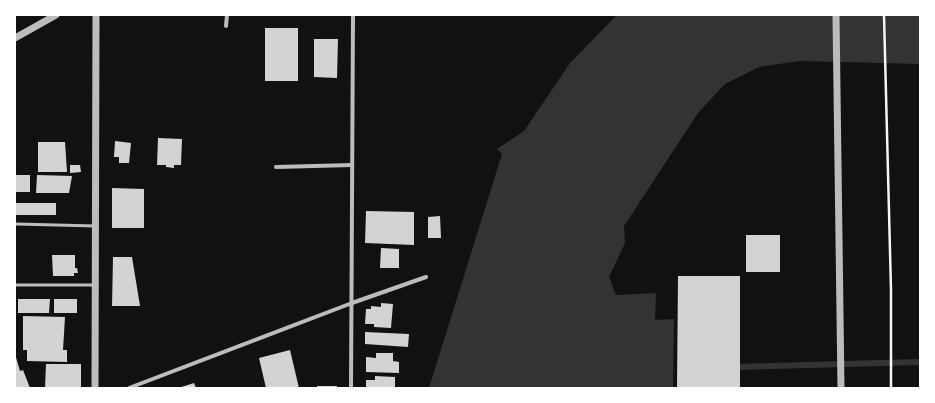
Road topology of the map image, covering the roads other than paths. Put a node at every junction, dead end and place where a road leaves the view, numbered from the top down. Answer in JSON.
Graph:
{"nodes":[{"id":1,"x":56,"y":15,"type":"edge"},
{"id":2,"x":96,"y":15,"type":"edge"},
{"id":3,"x":227,"y":15,"type":"edge"},
{"id":4,"x":353,"y":15,"type":"edge"},
{"id":5,"x":836,"y":15,"type":"edge"},
{"id":6,"x":226,"y":26,"type":"dead end"},
{"id":7,"x":15,"y":38,"type":"edge"},
{"id":8,"x":352,"y":166,"type":"junction"},
{"id":9,"x":276,"y":167,"type":"dead end"},
{"id":10,"x":16,"y":224,"type":"edge"},
{"id":11,"x":96,"y":226,"type":"junction"},
{"id":12,"x":426,"y":277,"type":"dead end"},
{"id":13,"x":15,"y":285,"type":"edge"},
{"id":14,"x":96,"y":285,"type":"junction"},
{"id":15,"x":352,"y":303,"type":"junction"},
{"id":16,"x":95,"y":388,"type":"edge"},
{"id":17,"x":129,"y":388,"type":"edge"},
{"id":18,"x":351,"y":388,"type":"edge"},
{"id":19,"x":841,"y":388,"type":"edge"}],
"edges":[{"from":1,"to":7,"type":"street"},
{"from":2,"to":11,"type":"street"},
{"from":3,"to":6,"type":"street"},
{"from":4,"to":8,"type":"street"},
{"from":5,"to":19,"type":"street"},
{"from":8,"to":9,"type":"street"},
{"from":8,"to":15,"type":"street"},
{"from":10,"to":11,"type":"lane"},
{"from":11,"to":14,"type":"street"},
{"from":12,"to":15,"type":"street"},
{"from":13,"to":14,"type":"lane"},
{"from":14,"to":16,"type":"street"},
{"from":15,"to":17,"type":"street"},
{"from":15,"to":18,"type":"street"}]}
